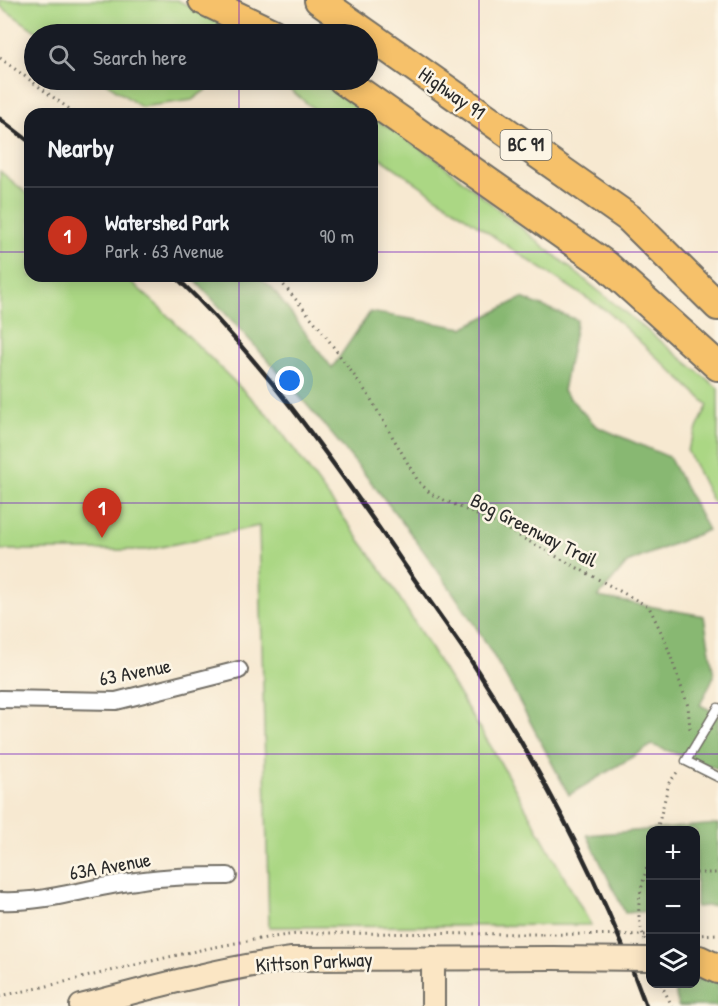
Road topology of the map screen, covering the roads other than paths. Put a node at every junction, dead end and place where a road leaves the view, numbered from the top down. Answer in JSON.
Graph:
{"nodes":[{"id":1,"x":203,"y":0,"type":"edge"},
{"id":2,"x":320,"y":0,"type":"edge"},
{"id":3,"x":253,"y":24,"type":"edge"},
{"id":4,"x":354,"y":24,"type":"edge"},
{"id":5,"x":378,"y":41,"type":"edge"},
{"id":6,"x":357,"y":90,"type":"edge"},
{"id":7,"x":718,"y":306,"type":"edge"},
{"id":8,"x":718,"y":366,"type":"edge"},
{"id":9,"x":239,"y":670,"type":"dead end"},
{"id":10,"x":0,"y":699,"type":"edge"},
{"id":11,"x":718,"y":708,"type":"edge"},
{"id":12,"x":718,"y":777,"type":"edge"},
{"id":13,"x":228,"y":876,"type":"dead end"},
{"id":14,"x":0,"y":902,"type":"edge"},
{"id":15,"x":646,"y":953,"type":"edge"},
{"id":16,"x":433,"y":958,"type":"junction"},
{"id":17,"x":81,"y":1006,"type":"edge"},
{"id":18,"x":433,"y":1006,"type":"edge"}],
"edges":[{"from":1,"to":3,"type":"highway"},
{"from":2,"to":4,"type":"highway","name":"Highway 91","number":"BC 91"},
{"from":5,"to":7,"type":"highway","name":"Highway 91","number":"BC 91"},
{"from":6,"to":8,"type":"highway","number":"BC 91"},
{"from":9,"to":10,"type":"street","name":"63 Avenue"},
{"from":11,"to":12,"type":"lane"},
{"from":13,"to":14,"type":"street","name":"63A Avenue"},
{"from":15,"to":16,"type":"main road","name":"Kittson Parkway","bridge":true},
{"from":16,"to":17,"type":"main road","name":"Kittson Parkway"},
{"from":16,"to":18,"type":"main road"}]}
